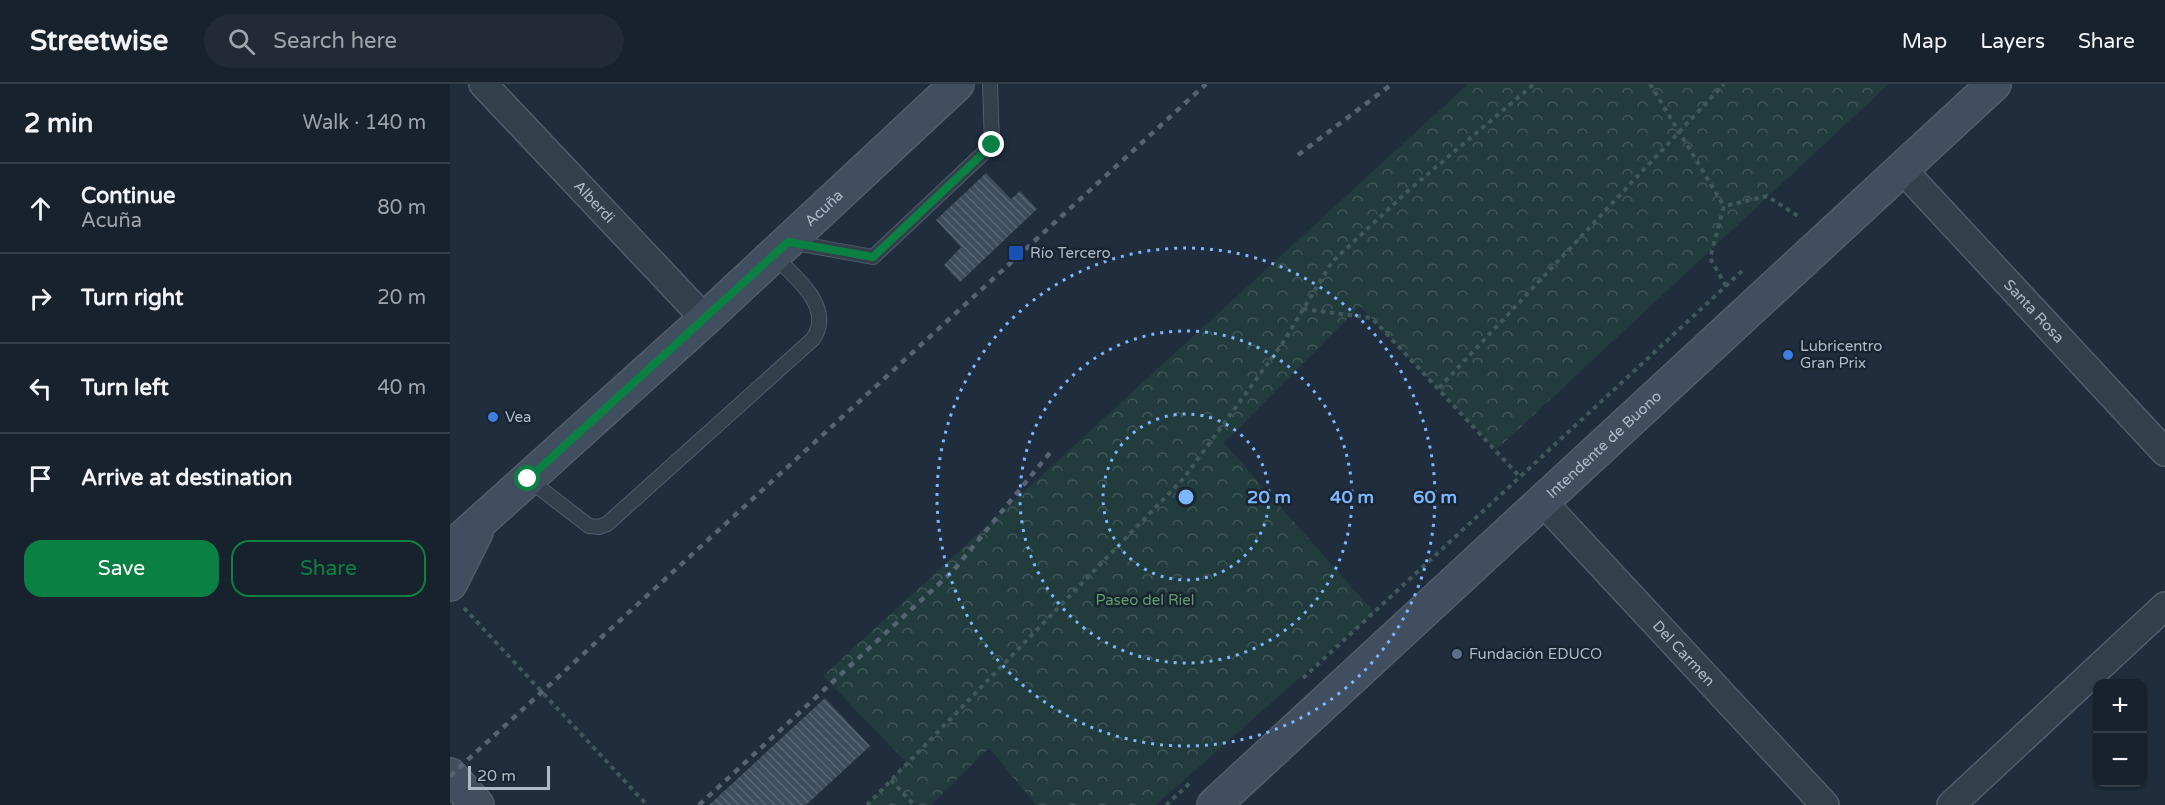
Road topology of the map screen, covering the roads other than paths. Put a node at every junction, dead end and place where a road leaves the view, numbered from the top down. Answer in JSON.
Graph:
{"nodes":[{"id":1,"x":483,"y":84,"type":"edge"},
{"id":2,"x":957,"y":84,"type":"edge"},
{"id":3,"x":990,"y":84,"type":"edge"},
{"id":4,"x":1994,"y":84,"type":"edge"},
{"id":5,"x":1902,"y":169,"type":"junction"},
{"id":6,"x":780,"y":249,"type":"junction"},
{"id":7,"x":705,"y":319,"type":"junction"},
{"id":8,"x":2165,"y":452,"type":"edge"},
{"id":9,"x":528,"y":479,"type":"junction"},
{"id":10,"x":1542,"y":501,"type":"junction"},
{"id":11,"x":481,"y":521,"type":"junction"},
{"id":12,"x":450,"y":549,"type":"edge"},
{"id":13,"x":454,"y":592,"type":"edge"},
{"id":14,"x":2165,"y":606,"type":"edge"},
{"id":15,"x":450,"y":775,"type":"edge"},
{"id":16,"x":477,"y":805,"type":"edge"},
{"id":17,"x":1214,"y":805,"type":"edge"},
{"id":18,"x":1825,"y":805,"type":"edge"},
{"id":19,"x":1951,"y":805,"type":"edge"}],
"edges":[{"from":1,"to":7,"type":"street","name":"Alberdi"},
{"from":2,"to":6,"type":"main road","name":"Acuña"},
{"from":3,"to":6,"type":"lane"},
{"from":4,"to":5,"type":"main road","name":"Intendente de Buono"},
{"from":5,"to":8,"type":"street","name":"Santa Rosa"},
{"from":5,"to":10,"type":"main road","name":"Intendente de Buono"},
{"from":6,"to":7,"type":"main road","name":"Acuña"},
{"from":6,"to":9,"type":"lane"},
{"from":7,"to":9,"type":"main road","name":"Acuña"},
{"from":9,"to":11,"type":"main road","name":"Acuña"},
{"from":10,"to":17,"type":"main road","name":"Intendente de Buono"},
{"from":10,"to":18,"type":"street","name":"Del Carmen"},
{"from":11,"to":12,"type":"main road","name":"Acuña"},
{"from":11,"to":13,"type":"main road"},
{"from":14,"to":19,"type":"street"},
{"from":15,"to":16,"type":"main road"}]}
